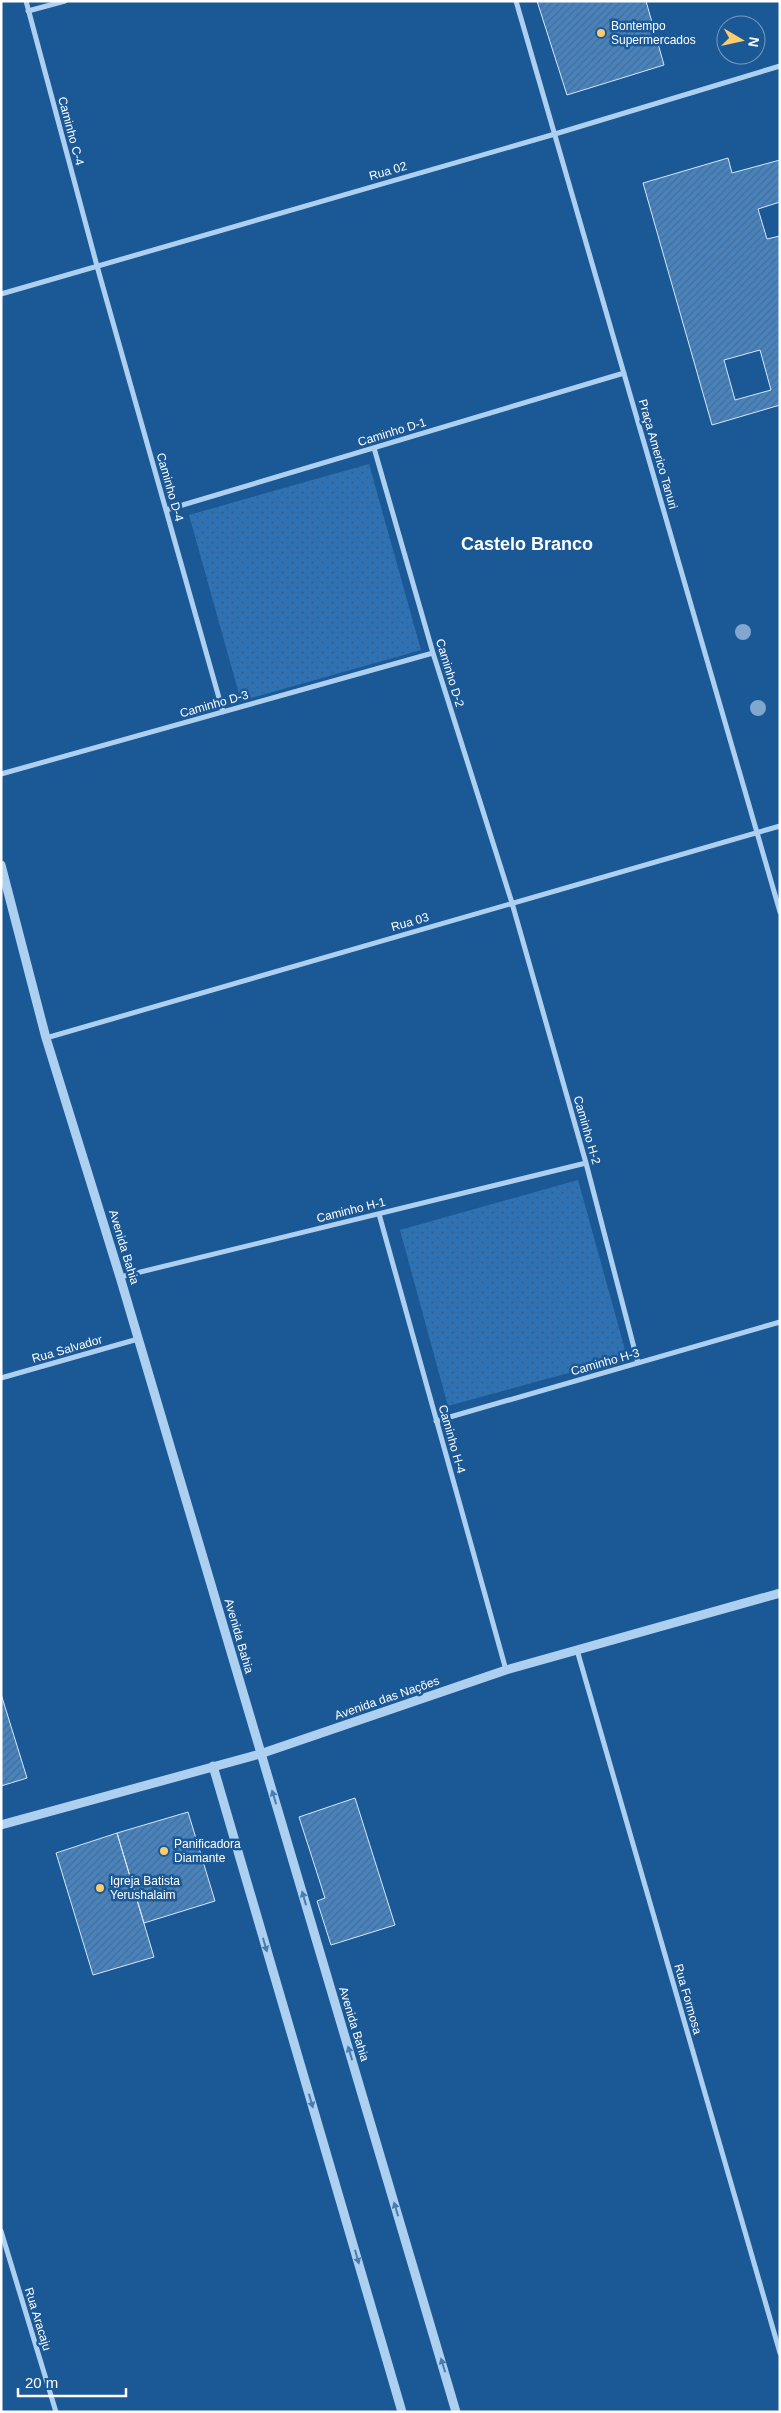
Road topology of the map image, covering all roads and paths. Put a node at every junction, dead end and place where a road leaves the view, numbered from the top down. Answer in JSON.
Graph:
{"nodes":[{"id":1,"x":26,"y":1,"type":"edge"},
{"id":2,"x":65,"y":1,"type":"edge"},
{"id":3,"x":516,"y":1,"type":"edge"},
{"id":4,"x":28,"y":11,"type":"junction"},
{"id":5,"x":780,"y":66,"type":"edge"},
{"id":6,"x":554,"y":134,"type":"junction"},
{"id":7,"x":97,"y":266,"type":"junction"},
{"id":8,"x":1,"y":294,"type":"edge"},
{"id":9,"x":624,"y":373,"type":"junction"},
{"id":10,"x":374,"y":448,"type":"junction"},
{"id":11,"x":166,"y":510,"type":"junction"},
{"id":12,"x":433,"y":653,"type":"junction"},
{"id":13,"x":223,"y":712,"type":"junction"},
{"id":14,"x":1,"y":774,"type":"edge"},
{"id":15,"x":780,"y":826,"type":"edge"},
{"id":16,"x":757,"y":833,"type":"junction"},
{"id":17,"x":1,"y":866,"type":"edge"},
{"id":18,"x":512,"y":903,"type":"junction"},
{"id":19,"x":780,"y":912,"type":"edge"},
{"id":20,"x":46,"y":1038,"type":"junction"},
{"id":21,"x":586,"y":1163,"type":"junction"},
{"id":22,"x":379,"y":1214,"type":"junction"},
{"id":23,"x":120,"y":1277,"type":"junction"},
{"id":24,"x":780,"y":1322,"type":"edge"},
{"id":25,"x":138,"y":1339,"type":"junction"},
{"id":26,"x":638,"y":1363,"type":"junction"},
{"id":27,"x":1,"y":1378,"type":"edge"},
{"id":28,"x":436,"y":1421,"type":"junction"},
{"id":29,"x":780,"y":1593,"type":"edge"},
{"id":30,"x":576,"y":1650,"type":"junction"},
{"id":31,"x":506,"y":1670,"type":"junction"},
{"id":32,"x":260,"y":1754,"type":"junction"},
{"id":33,"x":213,"y":1766,"type":"junction"},
{"id":34,"x":1,"y":1825,"type":"edge"},
{"id":35,"x":1,"y":2231,"type":"edge"},
{"id":36,"x":780,"y":2353,"type":"edge"},
{"id":37,"x":56,"y":2412,"type":"edge"},
{"id":38,"x":402,"y":2412,"type":"edge"},
{"id":39,"x":456,"y":2412,"type":"edge"}],
"edges":[{"from":1,"to":4,"type":"street","name":"Caminho C-4"},
{"from":2,"to":4,"type":"street"},
{"from":3,"to":6,"type":"street","name":"Praça Americo Tanuri"},
{"from":4,"to":7,"type":"street","name":"Caminho C-4"},
{"from":5,"to":6,"type":"street","name":"Rua 02"},
{"from":6,"to":7,"type":"street","name":"Rua 02"},
{"from":6,"to":9,"type":"street","name":"Praça Americo Tanuri"},
{"from":7,"to":8,"type":"street","name":"Rua 02"},
{"from":7,"to":11,"type":"street","name":"Caminho D-4"},
{"from":9,"to":10,"type":"street","name":"Caminho D-1"},
{"from":9,"to":16,"type":"street","name":"Praça Americo Tanuri"},
{"from":10,"to":11,"type":"street","name":"Caminho D-1"},
{"from":10,"to":12,"type":"street","name":"Caminho D-2"},
{"from":11,"to":13,"type":"street","name":"Caminho D-4"},
{"from":12,"to":13,"type":"street","name":"Caminho D-3"},
{"from":12,"to":18,"type":"street","name":"Caminho D-2"},
{"from":13,"to":14,"type":"street","name":"Caminho D-3"},
{"from":15,"to":16,"type":"street","name":"Rua 03"},
{"from":16,"to":18,"type":"street","name":"Rua 03"},
{"from":16,"to":19,"type":"street","name":"Praça Americo Tanuri"},
{"from":17,"to":20,"type":"street","name":"Avenida Bahia"},
{"from":18,"to":20,"type":"street","name":"Rua 03"},
{"from":18,"to":21,"type":"street","name":"Caminho H-2"},
{"from":20,"to":23,"type":"street","name":"Avenida Bahia"},
{"from":21,"to":22,"type":"street","name":"Caminho H-1"},
{"from":21,"to":26,"type":"street","name":"Caminho H-2"},
{"from":22,"to":23,"type":"street","name":"Caminho H-1"},
{"from":22,"to":28,"type":"street","name":"Caminho H-4"},
{"from":23,"to":25,"type":"street","name":"Avenida Bahia"},
{"from":24,"to":26,"type":"street","name":"Caminho H-3"},
{"from":25,"to":27,"type":"street","name":"Rua Salvador"},
{"from":25,"to":32,"type":"street","name":"Avenida Bahia"},
{"from":26,"to":28,"type":"street","name":"Caminho H-3"},
{"from":28,"to":31,"type":"street","name":"Caminho H-4"},
{"from":29,"to":30,"type":"street","name":"Avenida das Nações"},
{"from":30,"to":31,"type":"street","name":"Avenida das Nações"},
{"from":30,"to":36,"type":"street","name":"Rua Formosa"},
{"from":31,"to":32,"type":"street","name":"Avenida das Nações"},
{"from":32,"to":33,"type":"street","name":"Avenida das Nações"},
{"from":39,"to":32,"type":"street","name":"Avenida Bahia","one_way":true},
{"from":33,"to":34,"type":"street","name":"Avenida das Nações"},
{"from":33,"to":38,"type":"street","one_way":true},
{"from":35,"to":37,"type":"street","name":"Rua Aracaju"}]}
